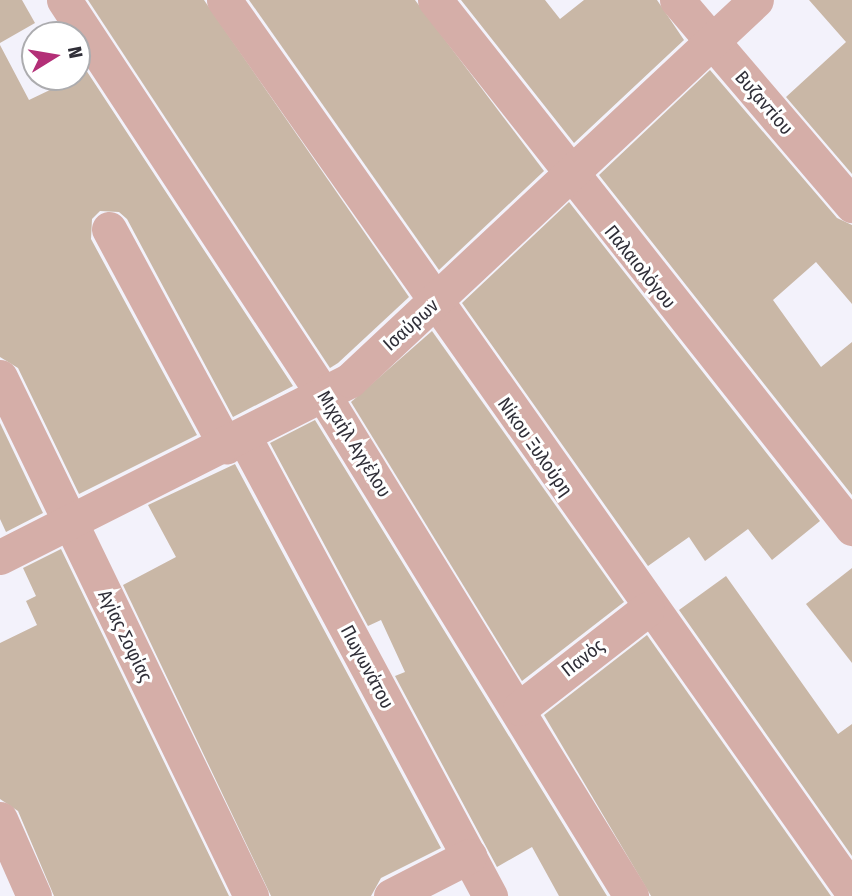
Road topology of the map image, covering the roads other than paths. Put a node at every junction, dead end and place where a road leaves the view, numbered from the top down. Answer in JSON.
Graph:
{"nodes":[{"id":1,"x":64,"y":0,"type":"edge"},
{"id":2,"x":224,"y":0,"type":"edge"},
{"id":3,"x":435,"y":0,"type":"edge"},
{"id":4,"x":677,"y":0,"type":"edge"},
{"id":5,"x":756,"y":0,"type":"edge"},
{"id":6,"x":711,"y":42,"type":"junction"},
{"id":7,"x":569,"y":177,"type":"junction"},
{"id":8,"x":852,"y":205,"type":"edge"},
{"id":9,"x":109,"y":229,"type":"dead end"},
{"id":10,"x":435,"y":303,"type":"junction"},
{"id":11,"x":0,"y":377,"type":"edge"},
{"id":12,"x":324,"y":396,"type":"junction"},
{"id":13,"x":235,"y":442,"type":"junction"},
{"id":14,"x":70,"y":523,"type":"junction"},
{"id":15,"x":852,"y":528,"type":"edge"},
{"id":16,"x":0,"y":557,"type":"edge"},
{"id":17,"x":647,"y":609,"type":"junction"},
{"id":18,"x":520,"y":708,"type":"junction"},
{"id":19,"x":0,"y":819,"type":"edge"},
{"id":20,"x":469,"y":856,"type":"junction"},
{"id":21,"x":852,"y":891,"type":"edge"},
{"id":22,"x":34,"y":896,"type":"edge"},
{"id":23,"x":251,"y":896,"type":"edge"},
{"id":24,"x":391,"y":896,"type":"edge"},
{"id":25,"x":489,"y":896,"type":"edge"},
{"id":26,"x":631,"y":896,"type":"edge"}],
"edges":[{"from":1,"to":12,"type":"street","name":"Μιχαήλ Αγγέλου"},
{"from":2,"to":10,"type":"street","name":"Νίκου Ξυλούρη"},
{"from":3,"to":7,"type":"street","name":"Παλαιολόγου"},
{"from":4,"to":6,"type":"street","name":"Βυζαντίου"},
{"from":5,"to":6,"type":"street","name":"Ισαύρων"},
{"from":6,"to":7,"type":"street","name":"Ισαύρων"},
{"from":6,"to":8,"type":"street","name":"Βυζαντίου"},
{"from":7,"to":10,"type":"street","name":"Ισαύρων"},
{"from":7,"to":15,"type":"street","name":"Παλαιολόγου"},
{"from":9,"to":13,"type":"street","name":"Πωγωνάτου"},
{"from":10,"to":12,"type":"street","name":"Ισαύρων"},
{"from":10,"to":17,"type":"street","name":"Νίκου Ξυλούρη"},
{"from":11,"to":14,"type":"street","name":"Αγίας Σοφίας"},
{"from":12,"to":13,"type":"street","name":"Ισαύρων"},
{"from":12,"to":18,"type":"street","name":"Μιχαήλ Αγγέλου"},
{"from":13,"to":14,"type":"street","name":"Ισαύρων"},
{"from":13,"to":20,"type":"street","name":"Πωγωνάτου"},
{"from":14,"to":16,"type":"street","name":"Ισαύρων"},
{"from":14,"to":23,"type":"street","name":"Αγίας Σοφίας"},
{"from":17,"to":18,"type":"street","name":"Πανός"},
{"from":17,"to":21,"type":"street","name":"Νίκου Ξυλούρη"},
{"from":18,"to":26,"type":"street","name":"Μιχαήλ Αγγέλου"},
{"from":19,"to":22,"type":"street"},
{"from":20,"to":24,"type":"street"},
{"from":20,"to":25,"type":"street","name":"Πωγωνάτου"}]}
